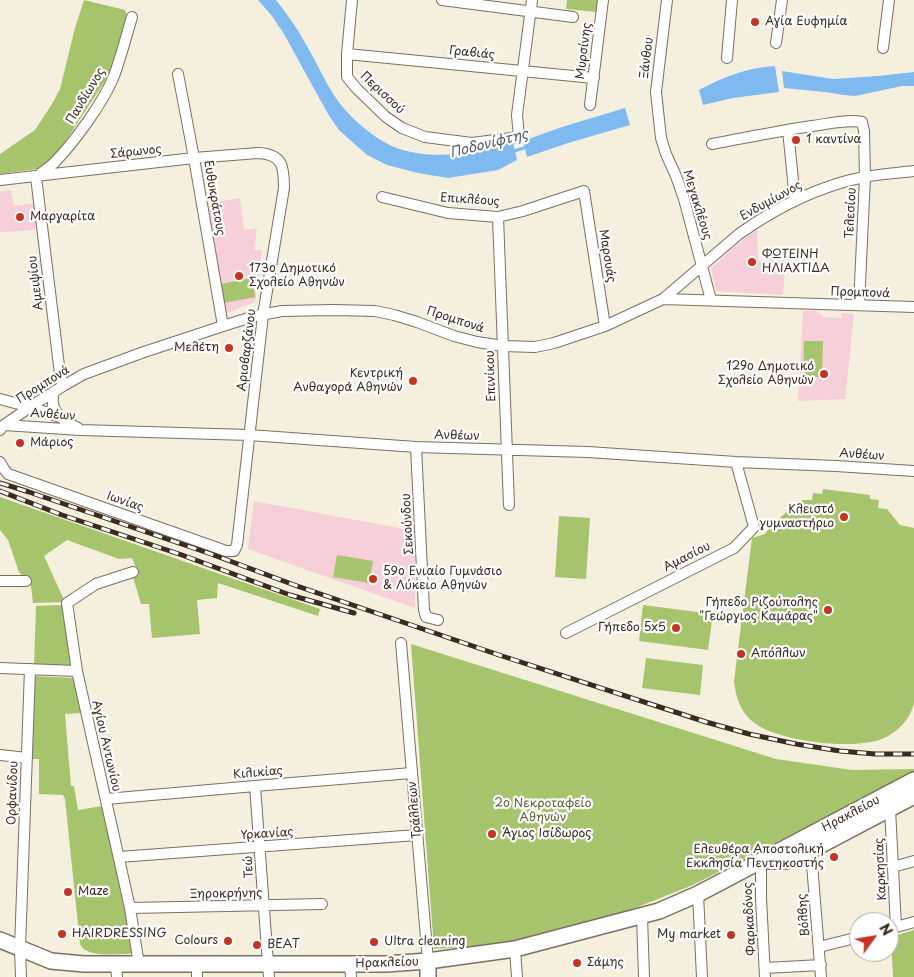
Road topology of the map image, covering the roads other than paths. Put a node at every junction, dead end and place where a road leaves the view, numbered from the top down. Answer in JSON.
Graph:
{"nodes":[{"id":1,"x":352,"y":0,"type":"edge"},
{"id":2,"x":442,"y":0,"type":"edge"},
{"id":3,"x":532,"y":0,"type":"edge"},
{"id":4,"x":603,"y":0,"type":"edge"},
{"id":5,"x":667,"y":0,"type":"edge"},
{"id":6,"x":732,"y":0,"type":"edge"},
{"id":7,"x":782,"y":0,"type":"edge"},
{"id":8,"x":889,"y":0,"type":"edge"},
{"id":9,"x":531,"y":12,"type":"junction"},
{"id":10,"x":132,"y":17,"type":"dead end"},
{"id":11,"x":573,"y":17,"type":"dead end"},
{"id":12,"x":776,"y":43,"type":"dead end"},
{"id":13,"x":883,"y":48,"type":"dead end"},
{"id":14,"x":347,"y":54,"type":"junction"},
{"id":15,"x":727,"y":58,"type":"dead end"},
{"id":16,"x":524,"y":71,"type":"junction"},
{"id":17,"x":178,"y":74,"type":"dead end"},
{"id":18,"x":594,"y":78,"type":"junction"},
{"id":19,"x":590,"y":105,"type":"dead end"},
{"id":20,"x":659,"y":118,"type":"joint"},
{"id":21,"x":788,"y":130,"type":"junction"},
{"id":22,"x":712,"y":144,"type":"dead end"},
{"id":23,"x":275,"y":156,"type":"joint"},
{"id":24,"x":194,"y":158,"type":"junction"},
{"id":25,"x":914,"y":171,"type":"edge"},
{"id":26,"x":37,"y":176,"type":"junction"},
{"id":27,"x":865,"y":177,"type":"junction"},
{"id":28,"x":0,"y":180,"type":"edge"},
{"id":29,"x":584,"y":190,"type":"joint"},
{"id":30,"x":382,"y":197,"type":"dead end"},
{"id":31,"x":795,"y":200,"type":"junction"},
{"id":32,"x":498,"y":217,"type":"junction"},
{"id":33,"x":702,"y":265,"type":"junction"},
{"id":34,"x":663,"y":299,"type":"junction"},
{"id":35,"x":711,"y":300,"type":"junction"},
{"id":36,"x":859,"y":305,"type":"junction"},
{"id":37,"x":914,"y":307,"type":"edge"},
{"id":38,"x":263,"y":315,"type":"junction"},
{"id":39,"x":223,"y":326,"type":"junction"},
{"id":40,"x":605,"y":326,"type":"junction"},
{"id":41,"x":503,"y":346,"type":"junction"},
{"id":42,"x":58,"y":389,"type":"junction"},
{"id":43,"x":0,"y":399,"type":"edge"},
{"id":44,"x":30,"y":407,"type":"junction"},
{"id":45,"x":60,"y":417,"type":"junction"},
{"id":46,"x":2,"y":426,"type":"edge"},
{"id":47,"x":80,"y":430,"type":"junction"},
{"id":48,"x":249,"y":435,"type":"junction"},
{"id":49,"x":416,"y":447,"type":"junction"},
{"id":50,"x":507,"y":450,"type":"junction"},
{"id":51,"x":0,"y":462,"type":"edge"},
{"id":52,"x":736,"y":462,"type":"junction"},
{"id":53,"x":914,"y":471,"type":"edge"},
{"id":54,"x":509,"y":504,"type":"dead end"},
{"id":55,"x":234,"y":551,"type":"joint"},
{"id":56,"x":133,"y":572,"type":"dead end"},
{"id":57,"x":26,"y":581,"type":"dead end"},
{"id":58,"x":0,"y":582,"type":"edge"},
{"id":59,"x":438,"y":620,"type":"dead end"},
{"id":60,"x":566,"y":633,"type":"dead end"},
{"id":61,"x":401,"y":643,"type":"dead end"},
{"id":62,"x":0,"y":668,"type":"edge"},
{"id":63,"x":30,"y":669,"type":"junction"},
{"id":64,"x":77,"y":671,"type":"junction"},
{"id":65,"x":0,"y":755,"type":"edge"},
{"id":66,"x":27,"y":758,"type":"junction"},
{"id":67,"x":412,"y":773,"type":"junction"},
{"id":68,"x":914,"y":780,"type":"edge"},
{"id":69,"x":255,"y":786,"type":"junction"},
{"id":70,"x":914,"y":796,"type":"edge"},
{"id":71,"x":106,"y":799,"type":"junction"},
{"id":72,"x":890,"y":809,"type":"junction"},
{"id":73,"x":417,"y":835,"type":"junction"},
{"id":74,"x":260,"y":847,"type":"junction"},
{"id":75,"x":811,"y":851,"type":"junction"},
{"id":76,"x":119,"y":857,"type":"junction"},
{"id":77,"x":761,"y":861,"type":"junction"},
{"id":78,"x":914,"y":861,"type":"edge"},
{"id":79,"x":893,"y":867,"type":"junction"},
{"id":80,"x":698,"y":894,"type":"junction"},
{"id":81,"x":322,"y":904,"type":"dead end"},
{"id":82,"x":264,"y":906,"type":"junction"},
{"id":83,"x":130,"y":908,"type":"junction"},
{"id":84,"x":892,"y":912,"type":"edge"},
{"id":85,"x":642,"y":916,"type":"junction"},
{"id":86,"x":914,"y":922,"type":"edge"},
{"id":87,"x":899,"y":926,"type":"edge"},
{"id":88,"x":0,"y":940,"type":"edge"},
{"id":89,"x":849,"y":940,"type":"edge"},
{"id":90,"x":819,"y":947,"type":"junction"},
{"id":91,"x":20,"y":948,"type":"junction"},
{"id":92,"x":515,"y":949,"type":"junction"},
{"id":93,"x":428,"y":961,"type":"junction"},
{"id":94,"x":139,"y":965,"type":"junction"},
{"id":95,"x":820,"y":965,"type":"junction"},
{"id":96,"x":268,"y":970,"type":"edge"},
{"id":97,"x":117,"y":971,"type":"edge"},
{"id":98,"x":197,"y":971,"type":"edge"},
{"id":99,"x":350,"y":971,"type":"edge"},
{"id":100,"x":765,"y":973,"type":"edge"},
{"id":101,"x":21,"y":977,"type":"edge"},
{"id":102,"x":428,"y":977,"type":"edge"},
{"id":103,"x":517,"y":977,"type":"edge"},
{"id":104,"x":644,"y":977,"type":"edge"},
{"id":105,"x":702,"y":977,"type":"edge"},
{"id":106,"x":822,"y":977,"type":"edge"}],
"edges":[{"from":1,"to":14,"type":"street"},
{"from":2,"to":9,"type":"street"},
{"from":3,"to":9,"type":"street"},
{"from":4,"to":18,"type":"street","name":"Μυρσίνης"},
{"from":5,"to":20,"type":"street","name":"Ξάνθου"},
{"from":6,"to":15,"type":"street"},
{"from":7,"to":12,"type":"street"},
{"from":8,"to":13,"type":"street"},
{"from":9,"to":11,"type":"street"},
{"from":9,"to":16,"type":"street"},
{"from":10,"to":26,"type":"street","name":"Πανδίωνος"},
{"from":14,"to":16,"type":"street","name":"Γραβιάς"},
{"from":14,"to":16,"type":"street","name":"Περισσού"},
{"from":16,"to":18,"type":"street","name":"Γραβιάς"},
{"from":17,"to":24,"type":"street","name":"Ευθυκράτους"},
{"from":18,"to":19,"type":"street","name":"Μυρσίνης"},
{"from":20,"to":33,"type":"street","name":"Μεγακλέους"},
{"from":21,"to":22,"type":"street"},
{"from":21,"to":27,"type":"street","name":"Τελεσίου"},
{"from":21,"to":31,"type":"street"},
{"from":23,"to":24,"type":"street","name":"Σάρωνος"},
{"from":23,"to":38,"type":"street","name":"Αριοβαρζάνου"},
{"from":24,"to":26,"type":"street","name":"Σάρωνος"},
{"from":24,"to":39,"type":"street","name":"Ευθυκράτους"},
{"from":25,"to":27,"type":"street","name":"Ενδυμίωνος"},
{"from":26,"to":28,"type":"street","name":"Σάρωνος"},
{"from":26,"to":42,"type":"street","name":"Αμειψίου"},
{"from":27,"to":31,"type":"street","name":"Ενδυμίωνος"},
{"from":27,"to":36,"type":"street","name":"Τελεσίου"},
{"from":29,"to":32,"type":"street","name":"Επικλέους"},
{"from":29,"to":40,"type":"street","name":"Μαρσυάς"},
{"from":30,"to":32,"type":"street","name":"Επικλέους"},
{"from":31,"to":33,"type":"street","name":"Ενδυμίωνος"},
{"from":32,"to":41,"type":"street","name":"Επινίκου"},
{"from":33,"to":34,"type":"street","name":"Ενδυμίωνος"},
{"from":33,"to":35,"type":"street","name":"Μεγακλέους"},
{"from":34,"to":35,"type":"street","name":"Προμπονά"},
{"from":34,"to":40,"type":"street","name":"Προμπονά"},
{"from":35,"to":36,"type":"street","name":"Προμπονά"},
{"from":36,"to":37,"type":"street","name":"Προμπονά"},
{"from":38,"to":39,"type":"street","name":"Προμπονά"},
{"from":38,"to":41,"type":"street","name":"Προμπονά"},
{"from":38,"to":48,"type":"street","name":"Αριοβαρζάνου"},
{"from":39,"to":42,"type":"street","name":"Προμπονά"},
{"from":40,"to":41,"type":"street","name":"Προμπονά"},
{"from":41,"to":50,"type":"street","name":"Επινίκου"},
{"from":42,"to":44,"type":"street","name":"Προμπονά"},
{"from":42,"to":45,"type":"street","name":"Αμειψίου"},
{"from":43,"to":44,"type":"street","name":"Ανθέων"},
{"from":44,"to":45,"type":"street","name":"Ανθέων"},
{"from":44,"to":46,"type":"street","name":"Προμπονά"},
{"from":45,"to":47,"type":"street"},
{"from":46,"to":47,"type":"street","name":"Ανθέων"},
{"from":47,"to":48,"type":"street","name":"Ανθέων"},
{"from":48,"to":49,"type":"street","name":"Ανθέων"},
{"from":48,"to":55,"type":"street","name":"Αριοβαρζάνου"},
{"from":49,"to":50,"type":"street","name":"Ανθέων"},
{"from":49,"to":59,"type":"street","name":"Σεκούνδου"},
{"from":50,"to":52,"type":"street","name":"Ανθέων"},
{"from":50,"to":54,"type":"street","name":"Επινίκου"},
{"from":51,"to":55,"type":"street","name":"Ιωνίας"},
{"from":52,"to":53,"type":"street","name":"Ανθέων"},
{"from":52,"to":60,"type":"street","name":"Αμασίου"},
{"from":56,"to":64,"type":"street","name":"Αγίου Αντωνίου"},
{"from":57,"to":58,"type":"street"},
{"from":61,"to":67,"type":"street","name":"Τράλλεων"},
{"from":62,"to":63,"type":"street"},
{"from":63,"to":64,"type":"street"},
{"from":63,"to":66,"type":"street","name":"Ορφανίδου"},
{"from":64,"to":71,"type":"street","name":"Αγίου Αντωνίου"},
{"from":65,"to":66,"type":"street"},
{"from":66,"to":91,"type":"street","name":"Ορφανίδου"},
{"from":67,"to":69,"type":"street","name":"Κιλικίας"},
{"from":67,"to":73,"type":"street","name":"Τράλλεων"},
{"from":68,"to":77,"type":"main road","name":"Ηρακλείου"},
{"from":69,"to":71,"type":"street","name":"Κιλικίας"},
{"from":69,"to":74,"type":"street","name":"Τεώ"},
{"from":70,"to":72,"type":"main road","name":"Ηρακλείου"},
{"from":71,"to":76,"type":"street","name":"Αγίου Αντωνίου"},
{"from":72,"to":75,"type":"main road","name":"Ηρακλείου"},
{"from":72,"to":79,"type":"street","name":"Καρκησίας"},
{"from":73,"to":74,"type":"street","name":"Υρκανίας"},
{"from":73,"to":93,"type":"street","name":"Τράλλεων"},
{"from":74,"to":76,"type":"street","name":"Υρκανίας"},
{"from":74,"to":82,"type":"street","name":"Τεώ"},
{"from":75,"to":77,"type":"main road","name":"Ηρακλείου"},
{"from":75,"to":90,"type":"street","name":"Βόλβης"},
{"from":76,"to":83,"type":"street","name":"Αγίου Αντωνίου"},
{"from":77,"to":80,"type":"main road","name":"Ηρακλείου"},
{"from":77,"to":100,"type":"street","name":"Φαρκαδόνος"},
{"from":78,"to":79,"type":"street"},
{"from":79,"to":84,"type":"street","name":"Καρκησίας"},
{"from":80,"to":85,"type":"main road","name":"Ηρακλείου"},
{"from":80,"to":105,"type":"street"},
{"from":81,"to":82,"type":"street","name":"Ξηροκρήνης"},
{"from":82,"to":83,"type":"street","name":"Ξηροκρήνης"},
{"from":82,"to":96,"type":"street","name":"Τεώ"},
{"from":83,"to":94,"type":"street","name":"Αγίου Αντωνίου"},
{"from":85,"to":92,"type":"main road","name":"Ηρακλείου"},
{"from":85,"to":104,"type":"street"},
{"from":86,"to":87,"type":"street"},
{"from":88,"to":91,"type":"main road","name":"Ηρακλείου"},
{"from":89,"to":90,"type":"street"},
{"from":90,"to":95,"type":"street","name":"Βόλβης"},
{"from":91,"to":97,"type":"main road","name":"Ηρακλείου"},
{"from":91,"to":101,"type":"street","name":"Ορφανίδου"},
{"from":92,"to":93,"type":"main road","name":"Ηρακλείου"},
{"from":92,"to":103,"type":"street"},
{"from":93,"to":99,"type":"main road","name":"Ηρακλείου"},
{"from":93,"to":102,"type":"main road","name":"Τράλλεων"},
{"from":94,"to":97,"type":"main road","name":"Ηρακλείου"},
{"from":94,"to":98,"type":"main road","name":"Ηρακλείου"},
{"from":95,"to":100,"type":"street"},
{"from":95,"to":106,"type":"street","name":"Βόλβης"},
{"from":96,"to":98,"type":"main road","name":"Ηρακλείου"},
{"from":96,"to":99,"type":"main road","name":"Ηρακλείου"}]}
